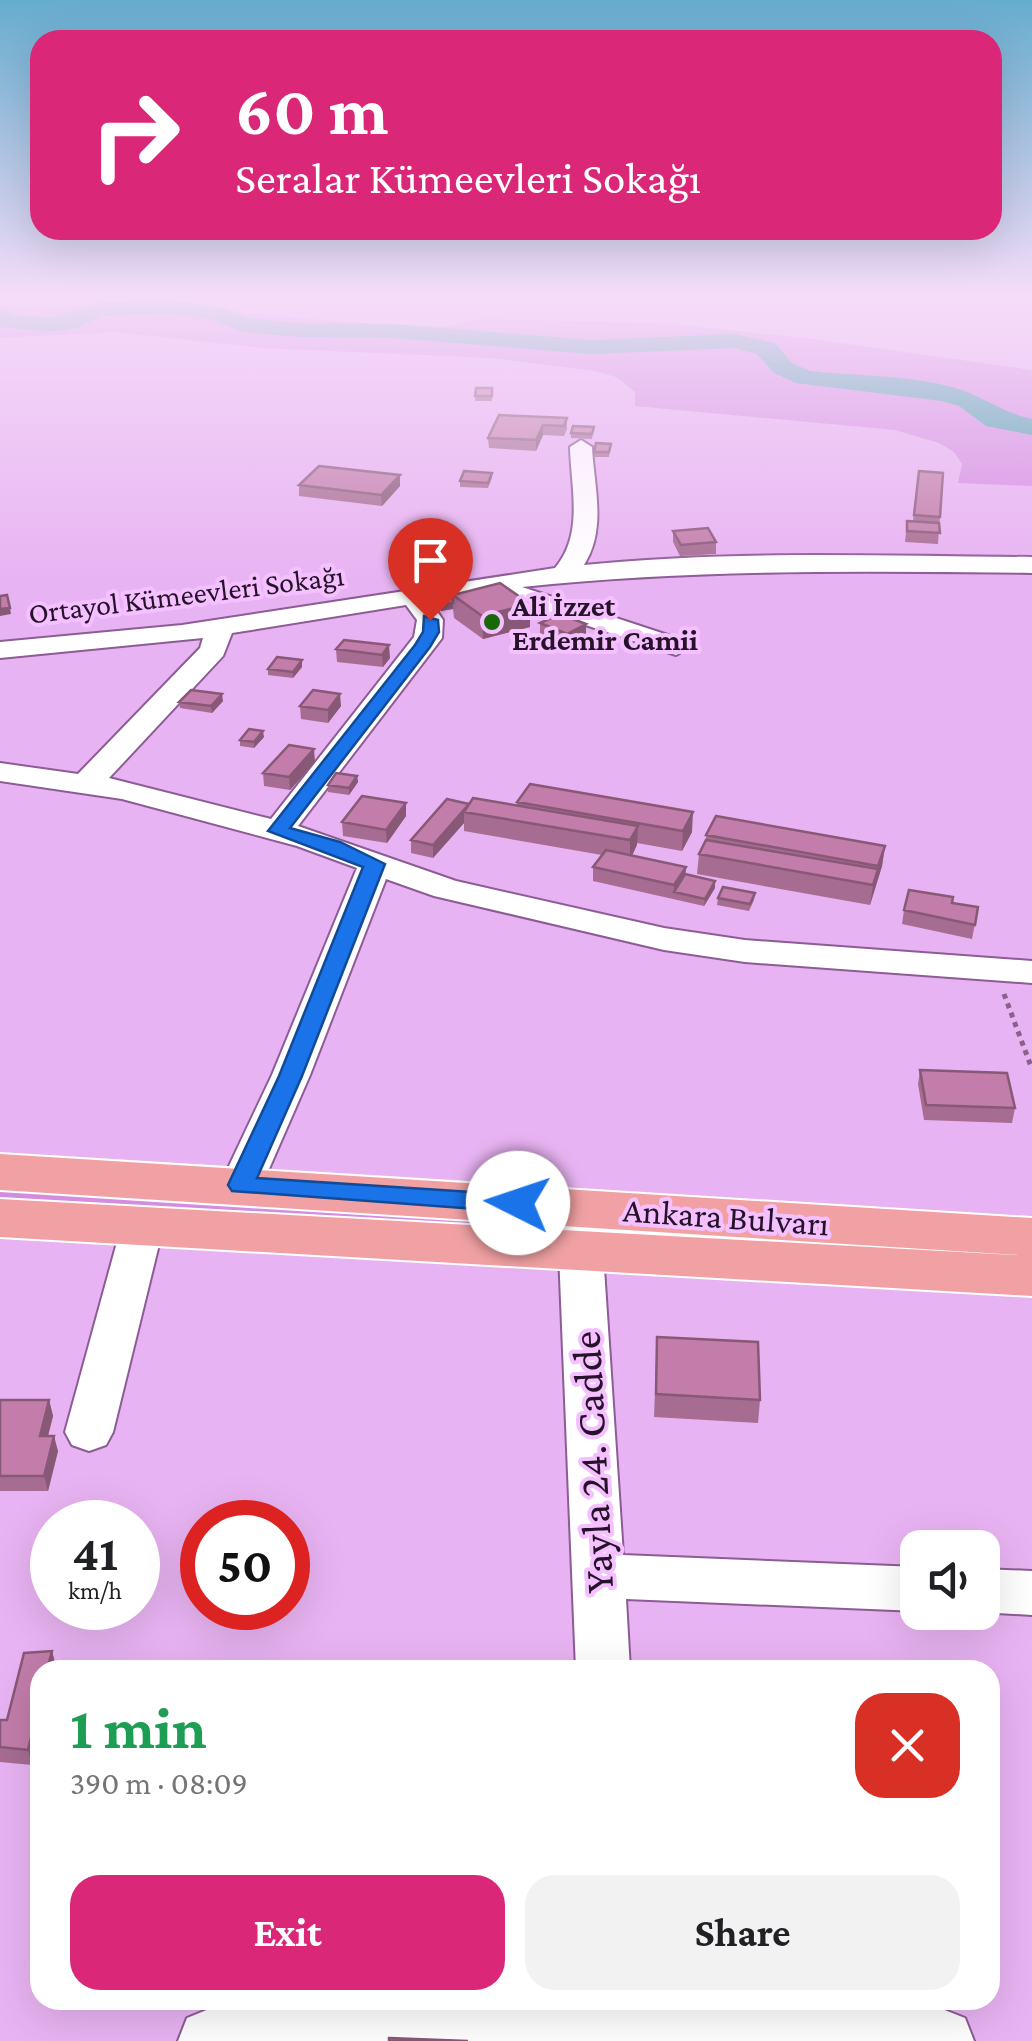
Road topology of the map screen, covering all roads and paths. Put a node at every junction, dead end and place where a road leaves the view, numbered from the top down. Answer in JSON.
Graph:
{"nodes":[{"id":1,"x":581,"y":447,"type":"dead end"},
{"id":2,"x":1032,"y":565,"type":"edge"},
{"id":3,"x":564,"y":574,"type":"junction"},
{"id":4,"x":486,"y":584,"type":"junction"},
{"id":5,"x":413,"y":596,"type":"junction"},
{"id":6,"x":220,"y":627,"type":"junction"},
{"id":7,"x":676,"y":647,"type":"dead end"},
{"id":8,"x":0,"y":650,"type":"edge"},
{"id":9,"x":0,"y":772,"type":"edge"},
{"id":10,"x":88,"y":782,"type":"junction"},
{"id":11,"x":278,"y":831,"type":"junction"},
{"id":12,"x":374,"y":864,"type":"junction"},
{"id":13,"x":994,"y":968,"type":"junction"},
{"id":14,"x":1032,"y":972,"type":"edge"},
{"id":15,"x":1032,"y":1069,"type":"edge"},
{"id":16,"x":0,"y":1172,"type":"edge"},
{"id":17,"x":241,"y":1185,"type":"junction"},
{"id":18,"x":0,"y":1218,"type":"edge"},
{"id":19,"x":143,"y":1224,"type":"junction"},
{"id":20,"x":1032,"y":1237,"type":"edge"},
{"id":21,"x":581,"y":1254,"type":"junction"},
{"id":22,"x":1032,"y":1276,"type":"edge"},
{"id":23,"x":89,"y":1432,"type":"dead end"},
{"id":24,"x":597,"y":1576,"type":"junction"},
{"id":25,"x":900,"y":1587,"type":"edge"},
{"id":26,"x":1000,"y":1592,"type":"edge"},
{"id":27,"x":1032,"y":1593,"type":"edge"},
{"id":28,"x":602,"y":1660,"type":"edge"},
{"id":29,"x":625,"y":2020,"type":"edge"},
{"id":30,"x":210,"y":2041,"type":"edge"},
{"id":31,"x":942,"y":2041,"type":"edge"}],
"edges":[{"from":1,"to":3,"type":"street"},
{"from":2,"to":3,"type":"street","name":"Ortayol Kümeevleri Sokağı"},
{"from":3,"to":4,"type":"street","name":"Ortayol Kümeevleri Sokağı"},
{"from":4,"to":5,"type":"street","name":"Ortayol Kümeevleri Sokağı"},
{"from":4,"to":7,"type":"street"},
{"from":5,"to":6,"type":"street","name":"Ortayol Kümeevleri Sokağı"},
{"from":5,"to":11,"type":"street"},
{"from":6,"to":8,"type":"street","name":"Ortayol Kümeevleri Sokağı"},
{"from":6,"to":10,"type":"street"},
{"from":9,"to":10,"type":"street"},
{"from":10,"to":11,"type":"street"},
{"from":11,"to":12,"type":"street"},
{"from":12,"to":13,"type":"street"},
{"from":12,"to":17,"type":"street"},
{"from":13,"to":14,"type":"street"},
{"from":13,"to":15,"type":"path"},
{"from":16,"to":17,"type":"main road","name":"Ankara Bulvarı"},
{"from":17,"to":20,"type":"main road","name":"Ankara Bulvarı"},
{"from":18,"to":19,"type":"main road","name":"Ankara Bulvarı"},
{"from":19,"to":21,"type":"main road","name":"Ankara Bulvarı"},
{"from":19,"to":23,"type":"street"},
{"from":21,"to":22,"type":"main road","name":"Ankara Bulvarı"},
{"from":21,"to":24,"type":"street","name":"Yayla 24. Cadde"},
{"from":24,"to":25,"type":"street"},
{"from":24,"to":28,"type":"street","name":"Yayla 24. Cadde"},
{"from":26,"to":27,"type":"street"},
{"from":29,"to":30,"type":"street"},
{"from":29,"to":31,"type":"street"}]}
